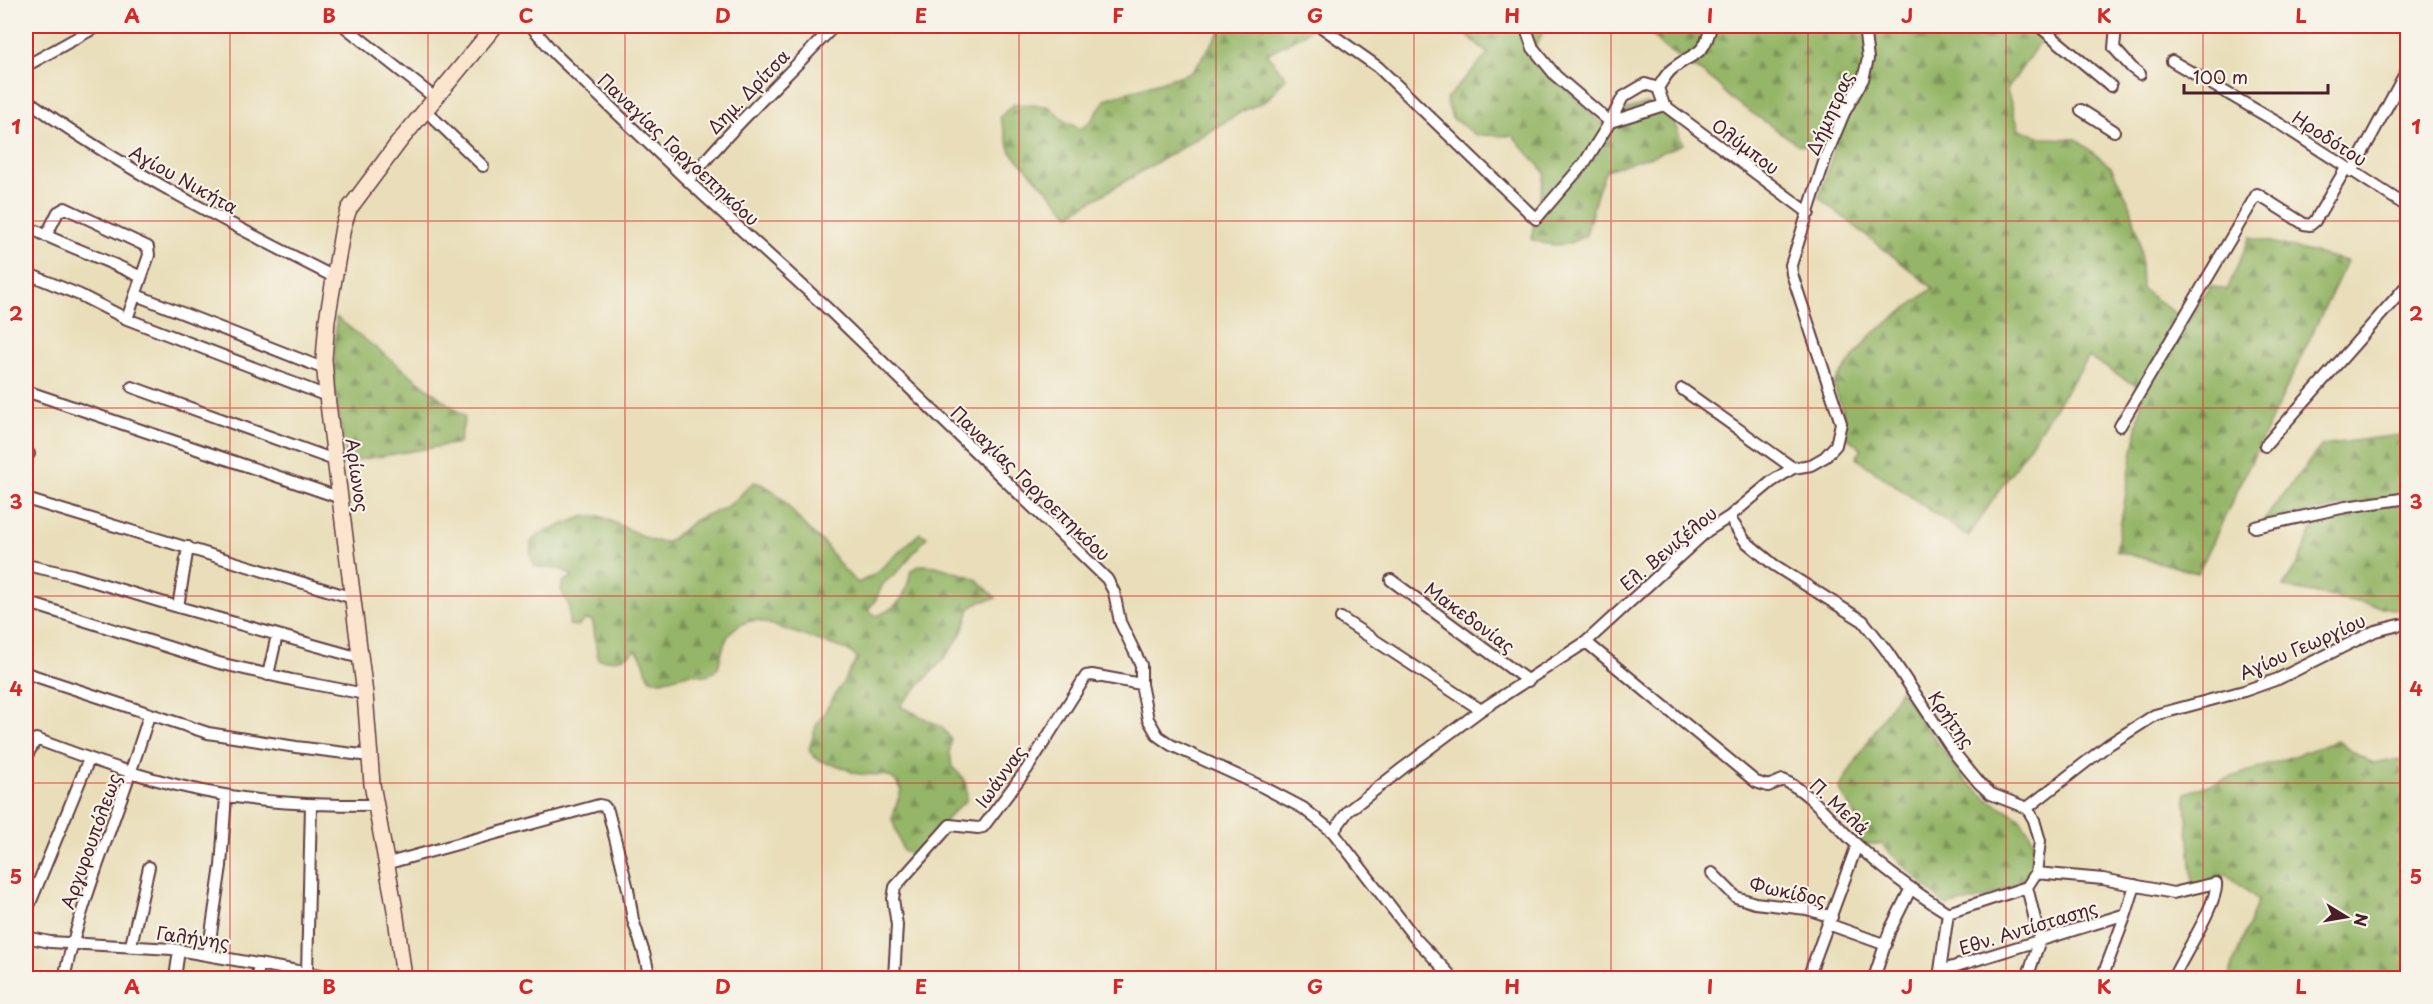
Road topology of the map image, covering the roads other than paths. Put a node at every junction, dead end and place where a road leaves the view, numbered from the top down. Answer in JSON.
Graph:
{"nodes":[{"id":1,"x":98,"y":26,"type":"edge"},
{"id":2,"x":344,"y":26,"type":"edge"},
{"id":3,"x":531,"y":26,"type":"edge"},
{"id":4,"x":834,"y":26,"type":"edge"},
{"id":5,"x":1320,"y":26,"type":"edge"},
{"id":6,"x":1525,"y":26,"type":"edge"},
{"id":7,"x":1710,"y":26,"type":"edge"},
{"id":8,"x":1864,"y":26,"type":"edge"},
{"id":9,"x":2039,"y":26,"type":"edge"},
{"id":10,"x":2116,"y":26,"type":"edge"},
{"id":11,"x":491,"y":28,"type":"edge"},
{"id":12,"x":2172,"y":61,"type":"dead end"},
{"id":13,"x":26,"y":66,"type":"edge"},
{"id":14,"x":2408,"y":68,"type":"edge"},
{"id":15,"x":2140,"y":74,"type":"dead end"},
{"id":16,"x":2111,"y":86,"type":"dead end"},
{"id":17,"x":1658,"y":88,"type":"junction"},
{"id":18,"x":26,"y":99,"type":"edge"},
{"id":19,"x":430,"y":104,"type":"junction"},
{"id":20,"x":1664,"y":105,"type":"junction"},
{"id":21,"x":2081,"y":110,"type":"dead end"},
{"id":22,"x":1610,"y":122,"type":"junction"},
{"id":23,"x":2114,"y":131,"type":"dead end"},
{"id":24,"x":483,"y":166,"type":"dead end"},
{"id":25,"x":2349,"y":170,"type":"junction"},
{"id":26,"x":688,"y":182,"type":"junction"},
{"id":27,"x":2408,"y":207,"type":"edge"},
{"id":28,"x":1809,"y":213,"type":"junction"},
{"id":29,"x":26,"y":226,"type":"edge"},
{"id":30,"x":46,"y":237,"type":"junction"},
{"id":31,"x":26,"y":273,"type":"edge"},
{"id":32,"x":141,"y":277,"type":"junction"},
{"id":33,"x":334,"y":278,"type":"junction"},
{"id":34,"x":2408,"y":284,"type":"edge"},
{"id":35,"x":136,"y":295,"type":"junction"},
{"id":36,"x":127,"y":319,"type":"junction"},
{"id":37,"x":325,"y":369,"type":"junction"},
{"id":38,"x":132,"y":387,"type":"dead end"},
{"id":39,"x":1682,"y":389,"type":"dead end"},
{"id":40,"x":26,"y":391,"type":"edge"},
{"id":41,"x":327,"y":396,"type":"junction"},
{"id":42,"x":2120,"y":426,"type":"dead end"},
{"id":43,"x":2265,"y":446,"type":"dead end"},
{"id":44,"x":337,"y":461,"type":"junction"},
{"id":45,"x":1793,"y":468,"type":"junction"},
{"id":46,"x":341,"y":498,"type":"junction"},
{"id":47,"x":2408,"y":498,"type":"edge"},
{"id":48,"x":26,"y":499,"type":"edge"},
{"id":49,"x":1729,"y":517,"type":"junction"},
{"id":50,"x":2255,"y":527,"type":"dead end"},
{"id":51,"x":188,"y":547,"type":"junction"},
{"id":52,"x":26,"y":565,"type":"edge"},
{"id":53,"x":1391,"y":580,"type":"dead end"},
{"id":54,"x":353,"y":598,"type":"junction"},
{"id":55,"x":26,"y":602,"type":"edge"},
{"id":56,"x":178,"y":608,"type":"junction"},
{"id":57,"x":1341,"y":618,"type":"dead end"},
{"id":58,"x":2408,"y":623,"type":"edge"},
{"id":59,"x":277,"y":635,"type":"junction"},
{"id":60,"x":1586,"y":642,"type":"junction"},
{"id":61,"x":360,"y":658,"type":"junction"},
{"id":62,"x":26,"y":673,"type":"edge"},
{"id":63,"x":267,"y":675,"type":"junction"},
{"id":64,"x":1528,"y":681,"type":"junction"},
{"id":65,"x":1141,"y":684,"type":"junction"},
{"id":66,"x":365,"y":694,"type":"junction"},
{"id":67,"x":1481,"y":710,"type":"junction"},
{"id":68,"x":149,"y":715,"type":"junction"},
{"id":69,"x":370,"y":756,"type":"junction"},
{"id":70,"x":26,"y":757,"type":"edge"},
{"id":71,"x":89,"y":759,"type":"junction"},
{"id":72,"x":132,"y":773,"type":"junction"},
{"id":73,"x":226,"y":796,"type":"junction"},
{"id":74,"x":311,"y":805,"type":"junction"},
{"id":75,"x":375,"y":805,"type":"junction"},
{"id":76,"x":2027,"y":808,"type":"junction"},
{"id":77,"x":1333,"y":832,"type":"junction"},
{"id":78,"x":1857,"y":845,"type":"junction"},
{"id":79,"x":385,"y":864,"type":"junction"},
{"id":80,"x":149,"y":867,"type":"dead end"},
{"id":81,"x":1712,"y":873,"type":"dead end"},
{"id":82,"x":2036,"y":873,"type":"junction"},
{"id":83,"x":2134,"y":885,"type":"junction"},
{"id":84,"x":2027,"y":887,"type":"junction"},
{"id":85,"x":1911,"y":888,"type":"junction"},
{"id":86,"x":26,"y":913,"type":"edge"},
{"id":87,"x":1948,"y":914,"type":"junction"},
{"id":88,"x":2126,"y":914,"type":"junction"},
{"id":89,"x":1830,"y":920,"type":"junction"},
{"id":90,"x":26,"y":937,"type":"edge"},
{"id":91,"x":2040,"y":940,"type":"junction"},
{"id":92,"x":71,"y":943,"type":"junction"},
{"id":93,"x":131,"y":945,"type":"junction"},
{"id":94,"x":1886,"y":945,"type":"junction"},
{"id":95,"x":179,"y":950,"type":"junction"},
{"id":96,"x":208,"y":954,"type":"junction"},
{"id":97,"x":259,"y":964,"type":"junction"},
{"id":98,"x":302,"y":974,"type":"edge"},
{"id":99,"x":1940,"y":975,"type":"edge"},
{"id":100,"x":64,"y":978,"type":"edge"},
{"id":101,"x":175,"y":978,"type":"edge"},
{"id":102,"x":257,"y":978,"type":"edge"},
{"id":103,"x":354,"y":978,"type":"edge"},
{"id":104,"x":404,"y":978,"type":"edge"},
{"id":105,"x":650,"y":978,"type":"edge"},
{"id":106,"x":894,"y":978,"type":"edge"},
{"id":107,"x":1452,"y":978,"type":"edge"},
{"id":108,"x":1808,"y":978,"type":"edge"},
{"id":109,"x":1874,"y":978,"type":"edge"},
{"id":110,"x":2027,"y":978,"type":"edge"},
{"id":111,"x":2102,"y":978,"type":"edge"},
{"id":112,"x":2173,"y":978,"type":"edge"}],
"edges":[{"from":1,"to":13,"type":"street"},
{"from":2,"to":19,"type":"street"},
{"from":3,"to":26,"type":"street","name":"Παναγίας Γοργοεπηκόου"},
{"from":4,"to":26,"type":"street","name":"Δημ. Δρίτσα"},
{"from":5,"to":22,"type":"street"},
{"from":6,"to":22,"type":"street"},
{"from":7,"to":17,"type":"street"},
{"from":8,"to":28,"type":"street","name":"Δήμητρας"},
{"from":9,"to":16,"type":"street"},
{"from":10,"to":15,"type":"street"},
{"from":11,"to":19,"type":"street","name":"Αρίωνος"},
{"from":12,"to":25,"type":"street","name":"Ηροδότου"},
{"from":14,"to":25,"type":"street"},
{"from":17,"to":20,"type":"street"},
{"from":17,"to":22,"type":"street"},
{"from":18,"to":33,"type":"street","name":"Αγίου Νικήτα"},
{"from":19,"to":24,"type":"street"},
{"from":19,"to":33,"type":"street","name":"Αρίωνος"},
{"from":20,"to":22,"type":"street"},
{"from":20,"to":28,"type":"street","name":"Ολύμπου"},
{"from":21,"to":23,"type":"street"},
{"from":25,"to":27,"type":"street","name":"Ηροδότου"},
{"from":25,"to":42,"type":"street"},
{"from":26,"to":65,"type":"street","name":"Παναγίας Γοργοεπηκόου"},
{"from":28,"to":45,"type":"street","name":"Ελ. Βενιζέλου"},
{"from":29,"to":30,"type":"street"},
{"from":30,"to":32,"type":"street"},
{"from":30,"to":32,"type":"street"},
{"from":31,"to":36,"type":"street"},
{"from":32,"to":35,"type":"street"},
{"from":33,"to":37,"type":"street","name":"Αρίωνος"},
{"from":34,"to":43,"type":"street"},
{"from":35,"to":36,"type":"street"},
{"from":35,"to":37,"type":"street"},
{"from":36,"to":41,"type":"street"},
{"from":37,"to":41,"type":"street","name":"Αρίωνος"},
{"from":38,"to":44,"type":"street"},
{"from":39,"to":45,"type":"street"},
{"from":40,"to":46,"type":"street"},
{"from":41,"to":44,"type":"street","name":"Αρίωνος"},
{"from":44,"to":46,"type":"street","name":"Αρίωνος"},
{"from":45,"to":49,"type":"street","name":"Ελ. Βενιζέλου"},
{"from":46,"to":54,"type":"street","name":"Αρίωνος"},
{"from":47,"to":50,"type":"street"},
{"from":48,"to":51,"type":"street"},
{"from":49,"to":60,"type":"street","name":"Ελ. Βενιζέλου"},
{"from":49,"to":76,"type":"street","name":"Κρήτης"},
{"from":51,"to":54,"type":"street"},
{"from":51,"to":56,"type":"street"},
{"from":52,"to":56,"type":"street"},
{"from":53,"to":64,"type":"street","name":"Μακεδονίας"},
{"from":54,"to":61,"type":"street","name":"Αρίωνος"},
{"from":55,"to":63,"type":"street"},
{"from":56,"to":59,"type":"street"},
{"from":57,"to":67,"type":"street"},
{"from":58,"to":76,"type":"street","name":"Αγίου Γεωργίου"},
{"from":59,"to":61,"type":"street"},
{"from":59,"to":63,"type":"street"},
{"from":60,"to":64,"type":"street","name":"Ελ. Βενιζέλου"},
{"from":60,"to":78,"type":"street","name":"Π. Μελά"},
{"from":61,"to":66,"type":"street","name":"Αρίωνος"},
{"from":62,"to":68,"type":"street"},
{"from":63,"to":66,"type":"street"},
{"from":64,"to":67,"type":"street","name":"Ελ. Βενιζέλου"},
{"from":65,"to":77,"type":"street","name":"Παναγίας Γοργοεπηκόου"},
{"from":65,"to":106,"type":"street","name":"Ιωάννας"},
{"from":66,"to":69,"type":"street","name":"Αρίωνος"},
{"from":67,"to":77,"type":"street","name":"Ελ. Βενιζέλου"},
{"from":68,"to":69,"type":"street"},
{"from":68,"to":72,"type":"street","name":"Αργυρουπόλεως"},
{"from":69,"to":75,"type":"street","name":"Αρίωνος"},
{"from":70,"to":71,"type":"street"},
{"from":71,"to":72,"type":"street"},
{"from":71,"to":86,"type":"street"},
{"from":72,"to":73,"type":"street"},
{"from":72,"to":92,"type":"street","name":"Αργυρουπόλεως"},
{"from":73,"to":74,"type":"street"},
{"from":73,"to":96,"type":"street"},
{"from":74,"to":75,"type":"street"},
{"from":74,"to":98,"type":"street"},
{"from":75,"to":79,"type":"street","name":"Αρίωνος"},
{"from":76,"to":82,"type":"street"},
{"from":77,"to":107,"type":"street","name":"Παναγίας Γοργοεπηκόου"},
{"from":78,"to":85,"type":"street","name":"Π. Μελά"},
{"from":78,"to":89,"type":"street"},
{"from":79,"to":104,"type":"street","name":"Αρίωνος"},
{"from":79,"to":105,"type":"street"},
{"from":80,"to":93,"type":"street"},
{"from":81,"to":89,"type":"street","name":"Φωκίδος"},
{"from":82,"to":83,"type":"street"},
{"from":82,"to":84,"type":"street"},
{"from":83,"to":88,"type":"street"},
{"from":83,"to":112,"type":"street"},
{"from":84,"to":87,"type":"street"},
{"from":84,"to":91,"type":"street"},
{"from":85,"to":87,"type":"street","name":"Π. Μελά"},
{"from":85,"to":94,"type":"street"},
{"from":87,"to":99,"type":"street"},
{"from":88,"to":91,"type":"street","name":"Εθν. Αντίστασης"},
{"from":88,"to":111,"type":"street"},
{"from":89,"to":94,"type":"street","name":"Φωκίδος"},
{"from":89,"to":108,"type":"street"},
{"from":90,"to":92,"type":"street","name":"Γαλήνης"},
{"from":91,"to":99,"type":"street","name":"Εθν. Αντίστασης"},
{"from":91,"to":110,"type":"street"},
{"from":92,"to":93,"type":"street","name":"Γαλήνης"},
{"from":92,"to":100,"type":"street","name":"Αργυρουπόλεως"},
{"from":93,"to":95,"type":"street","name":"Γαλήνης"},
{"from":94,"to":109,"type":"street"},
{"from":95,"to":96,"type":"street","name":"Γαλήνης"},
{"from":95,"to":101,"type":"street"},
{"from":96,"to":97,"type":"street","name":"Γαλήνης"},
{"from":97,"to":98,"type":"street","name":"Γαλήνης"},
{"from":97,"to":102,"type":"street"},
{"from":98,"to":103,"type":"street","name":"Γαλήνης"}]}
